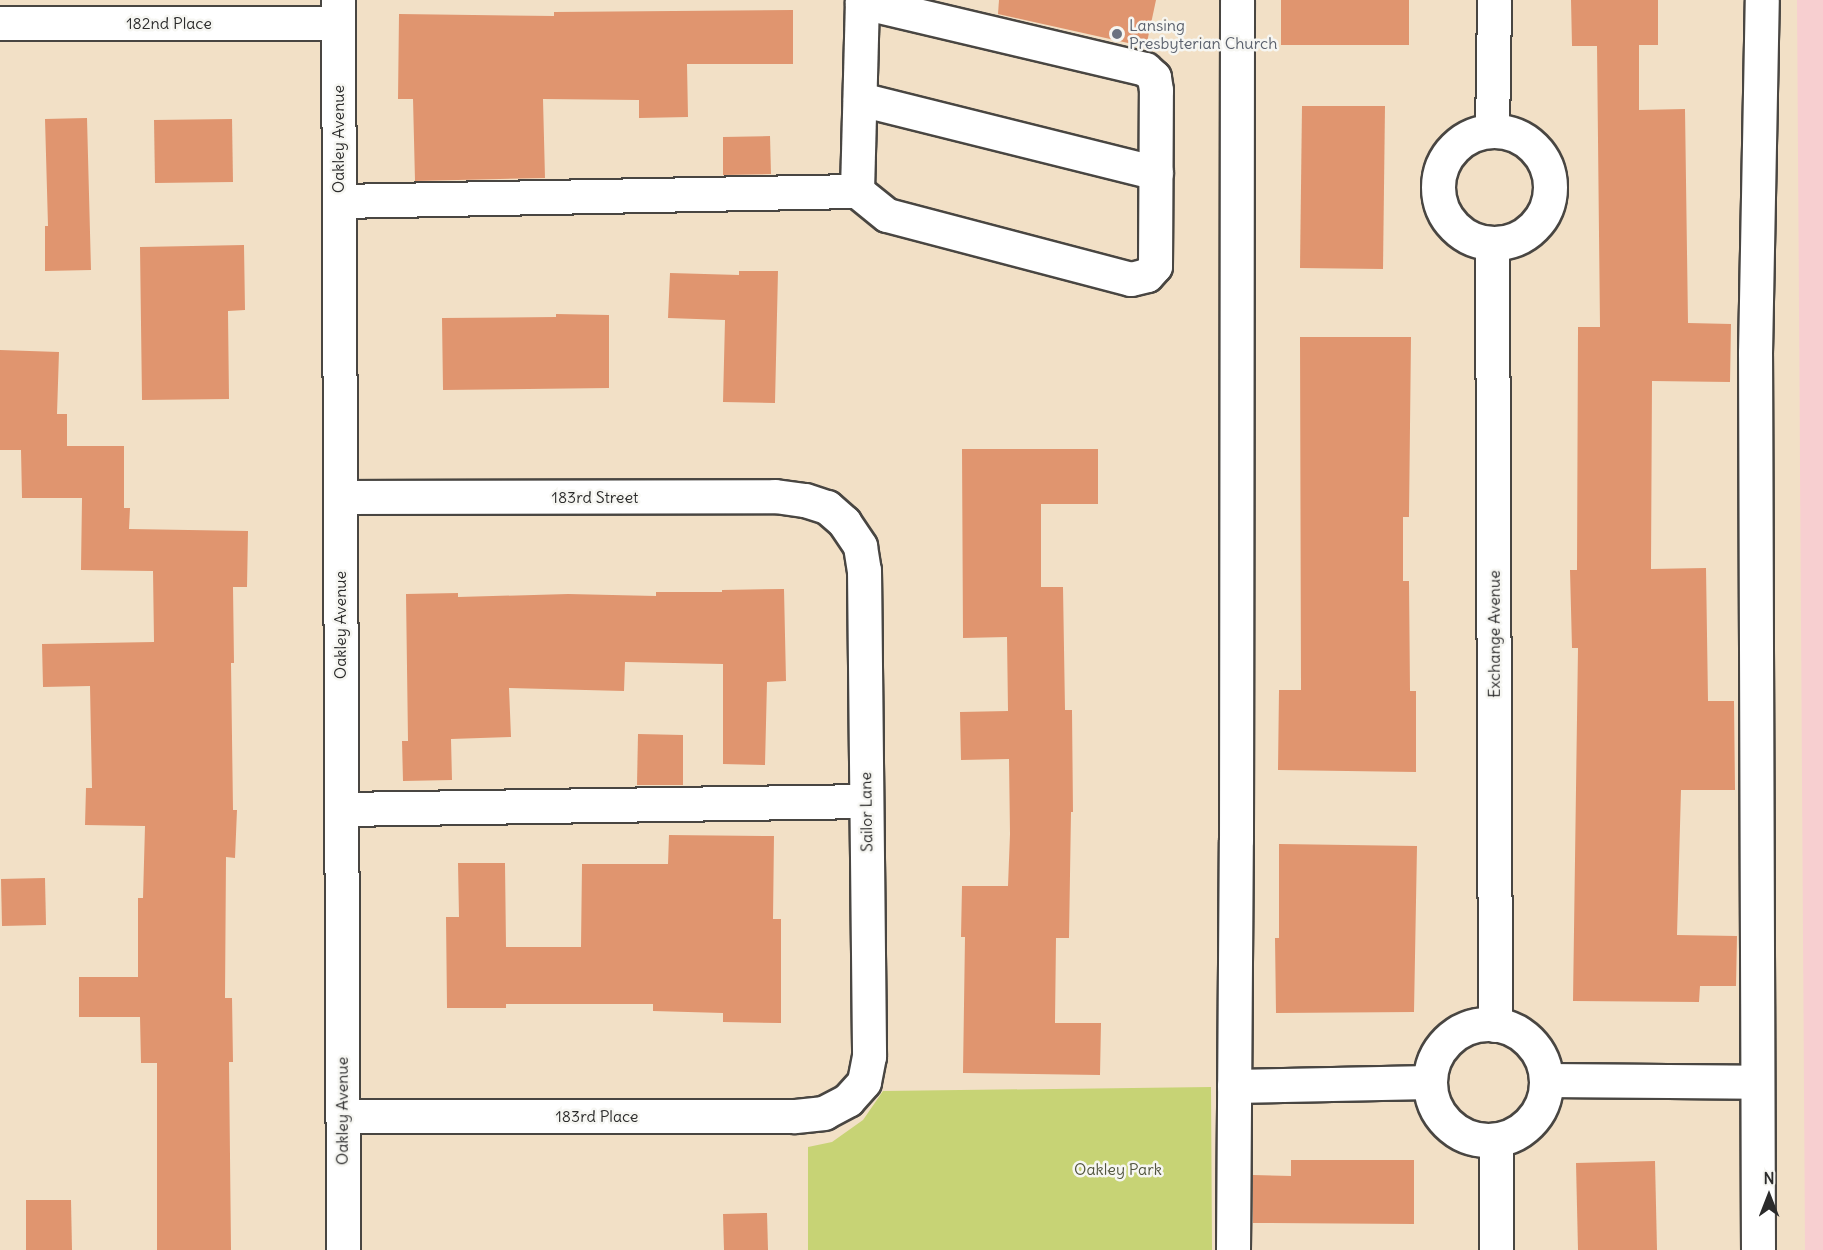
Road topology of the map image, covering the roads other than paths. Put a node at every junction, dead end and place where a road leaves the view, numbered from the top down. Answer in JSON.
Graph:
{"nodes":[{"id":1,"x":1237,"y":0,"type":"edge"},
{"id":2,"x":1494,"y":0,"type":"edge"},
{"id":3,"x":1762,"y":0,"type":"edge"},
{"id":4,"x":862,"y":1,"type":"edge"},
{"id":5,"x":338,"y":12,"type":"edge"},
{"id":6,"x":0,"y":23,"type":"edge"},
{"id":7,"x":860,"y":99,"type":"junction"},
{"id":8,"x":1492,"y":131,"type":"junction"},
{"id":9,"x":1156,"y":173,"type":"junction"},
{"id":10,"x":856,"y":190,"type":"junction"},
{"id":11,"x":339,"y":201,"type":"junction"},
{"id":12,"x":1492,"y":243,"type":"junction"},
{"id":13,"x":340,"y":497,"type":"junction"},
{"id":14,"x":844,"y":522,"type":"joint"},
{"id":15,"x":866,"y":801,"type":"junction"},
{"id":16,"x":341,"y":809,"type":"junction"},
{"id":17,"x":1496,"y":1025,"type":"junction"},
{"id":18,"x":1546,"y":1080,"type":"junction"},
{"id":19,"x":1430,"y":1082,"type":"junction"},
{"id":20,"x":1757,"y":1082,"type":"junction"},
{"id":21,"x":1234,"y":1086,"type":"junction"},
{"id":22,"x":848,"y":1100,"type":"joint"},
{"id":23,"x":342,"y":1116,"type":"junction"},
{"id":24,"x":1496,"y":1140,"type":"junction"},
{"id":25,"x":343,"y":1250,"type":"edge"},
{"id":26,"x":1233,"y":1250,"type":"edge"},
{"id":27,"x":1497,"y":1250,"type":"edge"},
{"id":28,"x":1758,"y":1250,"type":"edge"}],
"edges":[{"from":1,"to":21,"type":"street"},
{"from":2,"to":8,"type":"street"},
{"from":3,"to":20,"type":"street"},
{"from":4,"to":7,"type":"street"},
{"from":4,"to":9,"type":"street"},
{"from":5,"to":6,"type":"street","name":"182nd Place"},
{"from":5,"to":11,"type":"street","name":"Oakley Avenue"},
{"from":7,"to":9,"type":"street"},
{"from":7,"to":10,"type":"street"},
{"from":8,"to":12,"type":"street"},
{"from":8,"to":12,"type":"street"},
{"from":9,"to":10,"type":"street"},
{"from":10,"to":11,"type":"street"},
{"from":11,"to":13,"type":"street","name":"Oakley Avenue"},
{"from":12,"to":17,"type":"street","name":"Exchange Avenue"},
{"from":13,"to":14,"type":"street","name":"183rd Street"},
{"from":13,"to":16,"type":"street","name":"Oakley Avenue"},
{"from":14,"to":15,"type":"street","name":"Sailor Lane"},
{"from":15,"to":16,"type":"street"},
{"from":15,"to":22,"type":"street","name":"Sailor Lane"},
{"from":16,"to":23,"type":"street","name":"Oakley Avenue"},
{"from":17,"to":18,"type":"street"},
{"from":17,"to":19,"type":"street"},
{"from":18,"to":20,"type":"street"},
{"from":18,"to":24,"type":"street"},
{"from":19,"to":21,"type":"street"},
{"from":19,"to":24,"type":"street"},
{"from":20,"to":28,"type":"street"},
{"from":21,"to":26,"type":"street"},
{"from":22,"to":23,"type":"street","name":"183rd Place"},
{"from":23,"to":25,"type":"street","name":"Oakley Avenue"},
{"from":24,"to":27,"type":"street"}]}
